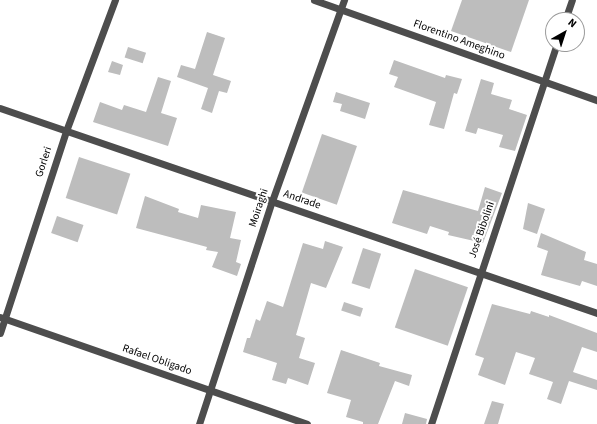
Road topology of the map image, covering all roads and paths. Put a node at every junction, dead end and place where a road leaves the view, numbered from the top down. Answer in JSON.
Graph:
{"nodes":[{"id":1,"x":114,"y":0,"type":"edge"},
{"id":2,"x":314,"y":0,"type":"edge"},
{"id":3,"x":344,"y":0,"type":"edge"},
{"id":4,"x":572,"y":0,"type":"edge"},
{"id":5,"x":341,"y":9,"type":"junction"},
{"id":6,"x":568,"y":12,"type":"edge"},
{"id":7,"x":554,"y":52,"type":"edge"},
{"id":8,"x":543,"y":82,"type":"junction"},
{"id":9,"x":597,"y":100,"type":"edge"},
{"id":10,"x":0,"y":108,"type":"edge"},
{"id":11,"x":66,"y":130,"type":"junction"},
{"id":12,"x":272,"y":201,"type":"junction"},
{"id":13,"x":479,"y":272,"type":"junction"},
{"id":14,"x":597,"y":313,"type":"edge"},
{"id":15,"x":2,"y":318,"type":"edge"},
{"id":16,"x":0,"y":333,"type":"edge"},
{"id":17,"x":211,"y":391,"type":"junction"},
{"id":18,"x":199,"y":424,"type":"edge"},
{"id":19,"x":307,"y":424,"type":"edge"},
{"id":20,"x":431,"y":424,"type":"edge"}],
"edges":[{"from":1,"to":11,"type":"street","name":"Gorleri"},
{"from":2,"to":5,"type":"street","name":"Florentino Ameghino"},
{"from":3,"to":5,"type":"street","name":"Moiraghi"},
{"from":4,"to":6,"type":"street"},
{"from":5,"to":8,"type":"street","name":"Florentino Ameghino"},
{"from":5,"to":12,"type":"street","name":"Moiraghi"},
{"from":7,"to":8,"type":"street","name":"José Bibolini"},
{"from":8,"to":9,"type":"street","name":"Florentino Ameghino"},
{"from":8,"to":13,"type":"street","name":"José Bibolini"},
{"from":10,"to":11,"type":"street","name":"Andrade"},
{"from":11,"to":12,"type":"street","name":"Andrade"},
{"from":11,"to":15,"type":"street","name":"Gorleri"},
{"from":12,"to":13,"type":"street","name":"Andrade"},
{"from":12,"to":17,"type":"street","name":"Moiraghi"},
{"from":13,"to":14,"type":"street","name":"Andrade"},
{"from":13,"to":20,"type":"street","name":"José Bibolini"},
{"from":15,"to":16,"type":"street","name":"Gorleri"},
{"from":15,"to":17,"type":"street","name":"Rafael Obligado"},
{"from":17,"to":18,"type":"street","name":"Moiraghi"},
{"from":17,"to":19,"type":"street","name":"Rafael Obligado"}]}
